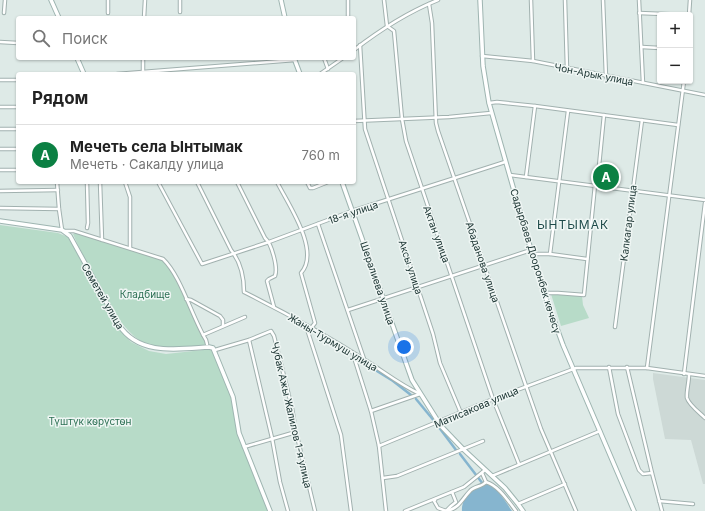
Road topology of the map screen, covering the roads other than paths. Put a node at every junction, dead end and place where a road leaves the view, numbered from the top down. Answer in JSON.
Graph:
{"nodes":[{"id":1,"x":5,"y":0,"type":"edge"},
{"id":2,"x":51,"y":0,"type":"edge"},
{"id":3,"x":108,"y":0,"type":"edge"},
{"id":4,"x":145,"y":0,"type":"edge"},
{"id":5,"x":180,"y":0,"type":"edge"},
{"id":6,"x":281,"y":0,"type":"edge"},
{"id":7,"x":348,"y":0,"type":"edge"},
{"id":8,"x":384,"y":0,"type":"edge"},
{"id":9,"x":436,"y":0,"type":"edge"},
{"id":10,"x":480,"y":0,"type":"edge"},
{"id":11,"x":531,"y":0,"type":"edge"},
{"id":12,"x":565,"y":0,"type":"edge"},
{"id":13,"x":603,"y":0,"type":"edge"},
{"id":14,"x":639,"y":0,"type":"edge"},
{"id":15,"x":690,"y":0,"type":"edge"},
{"id":16,"x":429,"y":4,"type":"junction"},
{"id":17,"x":180,"y":12,"type":"dead end"},
{"id":18,"x":689,"y":12,"type":"edge"},
{"id":19,"x":4,"y":13,"type":"dead end"},
{"id":20,"x":108,"y":13,"type":"dead end"},
{"id":21,"x":639,"y":13,"type":"junction"},
{"id":22,"x":657,"y":14,"type":"edge"},
{"id":23,"x":58,"y":16,"type":"edge"},
{"id":24,"x":144,"y":16,"type":"edge"},
{"id":25,"x":285,"y":16,"type":"edge"},
{"id":26,"x":348,"y":16,"type":"edge"},
{"id":27,"x":387,"y":26,"type":"junction"},
{"id":28,"x":0,"y":42,"type":"edge"},
{"id":29,"x":16,"y":43,"type":"edge"},
{"id":30,"x":360,"y":45,"type":"junction"},
{"id":31,"x":642,"y":47,"type":"junction"},
{"id":32,"x":356,"y":48,"type":"edge"},
{"id":33,"x":657,"y":48,"type":"edge"},
{"id":34,"x":482,"y":56,"type":"junction"},
{"id":35,"x":78,"y":60,"type":"edge"},
{"id":36,"x":143,"y":60,"type":"edge"},
{"id":37,"x":284,"y":60,"type":"edge"},
{"id":38,"x":295,"y":60,"type":"edge"},
{"id":39,"x":325,"y":60,"type":"edge"},
{"id":40,"x":340,"y":60,"type":"edge"},
{"id":41,"x":533,"y":61,"type":"junction"},
{"id":42,"x":567,"y":68,"type":"junction"},
{"id":43,"x":328,"y":69,"type":"junction"},
{"id":44,"x":83,"y":72,"type":"edge"},
{"id":45,"x":143,"y":72,"type":"edge"},
{"id":46,"x":154,"y":72,"type":"edge"},
{"id":47,"x":299,"y":72,"type":"edge"},
{"id":48,"x":323,"y":72,"type":"edge"},
{"id":49,"x":606,"y":77,"type":"junction"},
{"id":50,"x":0,"y":80,"type":"edge"},
{"id":51,"x":16,"y":80,"type":"edge"},
{"id":52,"x":643,"y":83,"type":"junction"},
{"id":53,"x":683,"y":84,"type":"edge"},
{"id":54,"x":682,"y":91,"type":"junction"},
{"id":55,"x":705,"y":95,"type":"edge"},
{"id":56,"x":488,"y":103,"type":"junction"},
{"id":57,"x":0,"y":106,"type":"edge"},
{"id":58,"x":535,"y":106,"type":"junction"},
{"id":59,"x":16,"y":107,"type":"edge"},
{"id":60,"x":568,"y":111,"type":"junction"},
{"id":61,"x":491,"y":113,"type":"junction"},
{"id":62,"x":604,"y":115,"type":"junction"},
{"id":63,"x":436,"y":117,"type":"junction"},
{"id":64,"x":402,"y":119,"type":"junction"},
{"id":65,"x":642,"y":120,"type":"junction"},
{"id":66,"x":356,"y":121,"type":"edge"},
{"id":67,"x":366,"y":121,"type":"junction"},
{"id":68,"x":678,"y":125,"type":"junction"},
{"id":69,"x":0,"y":129,"type":"edge"},
{"id":70,"x":16,"y":129,"type":"edge"},
{"id":71,"x":0,"y":149,"type":"edge"},
{"id":72,"x":16,"y":149,"type":"edge"},
{"id":73,"x":505,"y":162,"type":"junction"},
{"id":74,"x":0,"y":170,"type":"edge"},
{"id":75,"x":16,"y":170,"type":"edge"},
{"id":76,"x":510,"y":175,"type":"junction"},
{"id":77,"x":454,"y":177,"type":"junction"},
{"id":78,"x":526,"y":177,"type":"junction"},
{"id":79,"x":560,"y":181,"type":"junction"},
{"id":80,"x":57,"y":184,"type":"edge"},
{"id":81,"x":86,"y":184,"type":"edge"},
{"id":82,"x":100,"y":184,"type":"edge"},
{"id":83,"x":125,"y":184,"type":"edge"},
{"id":84,"x":159,"y":184,"type":"edge"},
{"id":85,"x":197,"y":184,"type":"edge"},
{"id":86,"x":238,"y":184,"type":"edge"},
{"id":87,"x":278,"y":184,"type":"edge"},
{"id":88,"x":308,"y":184,"type":"edge"},
{"id":89,"x":323,"y":184,"type":"edge"},
{"id":90,"x":343,"y":184,"type":"edge"},
{"id":91,"x":595,"y":185,"type":"junction"},
{"id":92,"x":421,"y":188,"type":"junction"},
{"id":93,"x":58,"y":190,"type":"junction"},
{"id":94,"x":633,"y":190,"type":"junction"},
{"id":95,"x":0,"y":191,"type":"edge"},
{"id":96,"x":669,"y":195,"type":"junction"},
{"id":97,"x":389,"y":199,"type":"junction"},
{"id":98,"x":705,"y":201,"type":"edge"},
{"id":99,"x":0,"y":208,"type":"edge"},
{"id":100,"x":58,"y":209,"type":"junction"},
{"id":101,"x":352,"y":211,"type":"junction"},
{"id":102,"x":0,"y":221,"type":"edge"},
{"id":103,"x":318,"y":224,"type":"junction"},
{"id":104,"x":87,"y":228,"type":"dead end"},
{"id":105,"x":63,"y":230,"type":"junction"},
{"id":106,"x":301,"y":230,"type":"junction"},
{"id":107,"x":102,"y":240,"type":"junction"},
{"id":108,"x":269,"y":242,"type":"junction"},
{"id":109,"x":130,"y":248,"type":"junction"},
{"id":110,"x":532,"y":252,"type":"junction"},
{"id":111,"x":234,"y":253,"type":"junction"},
{"id":112,"x":550,"y":254,"type":"junction"},
{"id":113,"x":587,"y":259,"type":"junction"},
{"id":114,"x":484,"y":265,"type":"junction"},
{"id":115,"x":452,"y":276,"type":"junction"},
{"id":116,"x":418,"y":286,"type":"junction"},
{"id":117,"x":544,"y":293,"type":"junction"},
{"id":118,"x":383,"y":297,"type":"junction"},
{"id":119,"x":186,"y":299,"type":"junction"},
{"id":120,"x":274,"y":307,"type":"junction"},
{"id":121,"x":348,"y":310,"type":"junction"},
{"id":122,"x":244,"y":318,"type":"dead end"},
{"id":123,"x":223,"y":326,"type":"junction"},
{"id":124,"x":312,"y":327,"type":"junction"},
{"id":125,"x":615,"y":327,"type":"dead end"},
{"id":126,"x":203,"y":335,"type":"junction"},
{"id":127,"x":249,"y":340,"type":"junction"},
{"id":128,"x":207,"y":344,"type":"dead end"},
{"id":129,"x":215,"y":350,"type":"junction"},
{"id":130,"x":353,"y":353,"type":"junction"},
{"id":131,"x":364,"y":359,"type":"junction"},
{"id":132,"x":609,"y":367,"type":"junction"},
{"id":133,"x":627,"y":367,"type":"junction"},
{"id":134,"x":647,"y":368,"type":"junction"},
{"id":135,"x":573,"y":369,"type":"junction"},
{"id":136,"x":684,"y":374,"type":"junction"},
{"id":137,"x":689,"y":375,"type":"junction"},
{"id":138,"x":705,"y":376,"type":"edge"},
{"id":139,"x":526,"y":386,"type":"junction"},
{"id":140,"x":420,"y":394,"type":"junction"},
{"id":141,"x":493,"y":399,"type":"junction"},
{"id":142,"x":371,"y":411,"type":"junction"},
{"id":143,"x":460,"y":413,"type":"junction"},
{"id":144,"x":705,"y":418,"type":"edge"},
{"id":145,"x":439,"y":422,"type":"junction"},
{"id":146,"x":600,"y":431,"type":"junction"},
{"id":147,"x":296,"y":432,"type":"junction"},
{"id":148,"x":272,"y":438,"type":"junction"},
{"id":149,"x":483,"y":441,"type":"dead end"},
{"id":150,"x":379,"y":446,"type":"junction"},
{"id":151,"x":244,"y":447,"type":"junction"},
{"id":152,"x":463,"y":449,"type":"junction"},
{"id":153,"x":551,"y":451,"type":"junction"},
{"id":154,"x":519,"y":464,"type":"junction"},
{"id":155,"x":484,"y":472,"type":"junction"},
{"id":156,"x":652,"y":473,"type":"junction"},
{"id":157,"x":492,"y":476,"type":"junction"},
{"id":158,"x":383,"y":478,"type":"junction"},
{"id":159,"x":486,"y":482,"type":"junction"},
{"id":160,"x":565,"y":484,"type":"junction"},
{"id":161,"x":452,"y":492,"type":"junction"},
{"id":162,"x":435,"y":499,"type":"junction"},
{"id":163,"x":659,"y":501,"type":"junction"},
{"id":164,"x":518,"y":504,"type":"junction"},
{"id":165,"x":693,"y":504,"type":"dead end"},
{"id":166,"x":270,"y":511,"type":"edge"},
{"id":167,"x":288,"y":511,"type":"edge"},
{"id":168,"x":315,"y":511,"type":"edge"},
{"id":169,"x":350,"y":511,"type":"edge"},
{"id":170,"x":386,"y":511,"type":"edge"},
{"id":171,"x":405,"y":511,"type":"edge"},
{"id":172,"x":446,"y":511,"type":"edge"},
{"id":173,"x":516,"y":511,"type":"edge"},
{"id":174,"x":523,"y":511,"type":"edge"},
{"id":175,"x":576,"y":511,"type":"edge"},
{"id":176,"x":634,"y":511,"type":"edge"},
{"id":177,"x":662,"y":511,"type":"edge"}],
"edges":[{"from":1,"to":19,"type":"street"},
{"from":2,"to":23,"type":"street"},
{"from":3,"to":20,"type":"street"},
{"from":4,"to":24,"type":"street"},
{"from":5,"to":17,"type":"street"},
{"from":6,"to":25,"type":"street"},
{"from":7,"to":26,"type":"street"},
{"from":8,"to":27,"type":"street","name":"Актан улица"},
{"from":9,"to":16,"type":"street"},
{"from":10,"to":34,"type":"street","name":"Садырбаев Дооронбек көчөсү"},
{"from":11,"to":41,"type":"street"},
{"from":12,"to":42,"type":"street"},
{"from":13,"to":49,"type":"street"},
{"from":14,"to":21,"type":"street"},
{"from":15,"to":18,"type":"street"},
{"from":16,"to":27,"type":"street"},
{"from":16,"to":63,"type":"street","name":"Абаданова улица"},
{"from":21,"to":22,"type":"street"},
{"from":21,"to":31,"type":"street"},
{"from":27,"to":30,"type":"street"},
{"from":27,"to":64,"type":"street","name":"Актан улица"},
{"from":28,"to":29,"type":"street"},
{"from":30,"to":32,"type":"street"},
{"from":30,"to":67,"type":"street","name":"Аксы улица"},
{"from":31,"to":33,"type":"street"},
{"from":31,"to":52,"type":"street"},
{"from":34,"to":41,"type":"street","name":"Чон-Арык улица"},
{"from":34,"to":56,"type":"street","name":"Садырбаев Дооронбек көчөсү"},
{"from":35,"to":44,"type":"street"},
{"from":36,"to":45,"type":"street"},
{"from":37,"to":46,"type":"street"},
{"from":38,"to":47,"type":"street"},
{"from":39,"to":43,"type":"street"},
{"from":40,"to":43,"type":"street"},
{"from":41,"to":42,"type":"street","name":"Чон-Арык улица"},
{"from":42,"to":49,"type":"street","name":"Чон-Арык улица"},
{"from":43,"to":48,"type":"street"},
{"from":49,"to":52,"type":"street","name":"Чон-Арык улица"},
{"from":50,"to":51,"type":"street"},
{"from":52,"to":54,"type":"street","name":"Чон-Арык улица"},
{"from":53,"to":54,"type":"street"},
{"from":54,"to":55,"type":"street","name":"Чон-Арык улица"},
{"from":54,"to":68,"type":"street"},
{"from":56,"to":58,"type":"street"},
{"from":56,"to":61,"type":"street","name":"Садырбаев Дооронбек көчөсү"},
{"from":57,"to":59,"type":"street"},
{"from":58,"to":60,"type":"street"},
{"from":58,"to":78,"type":"street"},
{"from":60,"to":62,"type":"street"},
{"from":60,"to":79,"type":"street"},
{"from":61,"to":63,"type":"street"},
{"from":61,"to":73,"type":"street","name":"Садырбаев Дооронбек көчөсү"},
{"from":62,"to":65,"type":"street"},
{"from":62,"to":91,"type":"street"},
{"from":63,"to":64,"type":"street"},
{"from":63,"to":77,"type":"street","name":"Абаданова улица"},
{"from":64,"to":67,"type":"street"},
{"from":64,"to":92,"type":"street","name":"Актан улица"},
{"from":65,"to":68,"type":"street"},
{"from":65,"to":94,"type":"street","name":"Калкагар улица"},
{"from":66,"to":67,"type":"street"},
{"from":67,"to":97,"type":"street","name":"Аксы улица"},
{"from":68,"to":96,"type":"street"},
{"from":69,"to":70,"type":"street"},
{"from":71,"to":72,"type":"street"},
{"from":73,"to":76,"type":"street","name":"Садырбаев Дооронбек көчөсү"},
{"from":73,"to":77,"type":"street","name":"18-я улица"},
{"from":74,"to":75,"type":"street"},
{"from":76,"to":78,"type":"street"},
{"from":76,"to":110,"type":"street","name":"Садырбаев Дооронбек көчөсү"},
{"from":77,"to":92,"type":"street","name":"18-я улица"},
{"from":77,"to":114,"type":"street","name":"Абаданова улица"},
{"from":78,"to":79,"type":"street"},
{"from":79,"to":91,"type":"street"},
{"from":79,"to":112,"type":"street"},
{"from":80,"to":93,"type":"street"},
{"from":81,"to":104,"type":"street"},
{"from":82,"to":107,"type":"street"},
{"from":83,"to":109,"type":"street"},
{"from":84,"to":111,"type":"street","name":"18-я улица"},
{"from":85,"to":111,"type":"street"},
{"from":86,"to":108,"type":"street"},
{"from":87,"to":106,"type":"street"},
{"from":88,"to":89,"type":"street"},
{"from":90,"to":101,"type":"street","name":"Шералиева улица"},
{"from":91,"to":94,"type":"street"},
{"from":91,"to":113,"type":"street"},
{"from":92,"to":97,"type":"street","name":"18-я улица"},
{"from":92,"to":115,"type":"street","name":"Актан улица"},
{"from":93,"to":95,"type":"street"},
{"from":93,"to":100,"type":"street"},
{"from":94,"to":96,"type":"street"},
{"from":94,"to":125,"type":"street","name":"Калкагар улица"},
{"from":96,"to":98,"type":"street"},
{"from":96,"to":134,"type":"street"},
{"from":97,"to":101,"type":"street","name":"18-я улица"},
{"from":97,"to":116,"type":"street","name":"Аксы улица"},
{"from":98,"to":136,"type":"street"},
{"from":99,"to":100,"type":"street"},
{"from":100,"to":105,"type":"street"},
{"from":101,"to":103,"type":"street","name":"18-я улица"},
{"from":101,"to":118,"type":"street","name":"Шералиева улица"},
{"from":102,"to":105,"type":"street"},
{"from":103,"to":106,"type":"street","name":"18-я улица"},
{"from":103,"to":121,"type":"street"},
{"from":105,"to":107,"type":"street"},
{"from":105,"to":129,"type":"street","name":"Семетей улица"},
{"from":106,"to":108,"type":"street","name":"18-я улица"},
{"from":106,"to":124,"type":"street"},
{"from":107,"to":109,"type":"street"},
{"from":108,"to":111,"type":"street","name":"18-я улица"},
{"from":108,"to":120,"type":"street"},
{"from":109,"to":119,"type":"street"},
{"from":110,"to":112,"type":"street"},
{"from":110,"to":114,"type":"street"},
{"from":110,"to":117,"type":"street","name":"Садырбаев Дооронбек көчөсү"},
{"from":111,"to":120,"type":"street","name":"Жаны-Турмуш улица"},
{"from":112,"to":113,"type":"street"},
{"from":113,"to":117,"type":"street"},
{"from":114,"to":115,"type":"street"},
{"from":114,"to":139,"type":"street","name":"Абаданова улица"},
{"from":115,"to":116,"type":"street"},
{"from":115,"to":141,"type":"street","name":"Актан улица"},
{"from":116,"to":118,"type":"street"},
{"from":116,"to":143,"type":"street","name":"Аксы улица"},
{"from":117,"to":135,"type":"street","name":"Садырбаев Дооронбек көчөсү"},
{"from":118,"to":121,"type":"street"},
{"from":118,"to":140,"type":"street","name":"Шералиева улица"},
{"from":119,"to":123,"type":"street"},
{"from":119,"to":126,"type":"street"},
{"from":120,"to":124,"type":"street","name":"Жаны-Турмуш улица"},
{"from":121,"to":131,"type":"street"},
{"from":122,"to":123,"type":"street"},
{"from":123,"to":126,"type":"street"},
{"from":124,"to":130,"type":"street","name":"Жаны-Турмуш улица"},
{"from":124,"to":169,"type":"street"},
{"from":126,"to":128,"type":"street"},
{"from":127,"to":129,"type":"street","name":"Чубак Ажы Жалилов 1-я улица"},
{"from":127,"to":147,"type":"street","name":"Чубак Ажы Жалилов 1-я улица"},
{"from":127,"to":148,"type":"street"},
{"from":129,"to":151,"type":"street"},
{"from":130,"to":131,"type":"street","name":"Жаны-Турмуш улица"},
{"from":130,"to":142,"type":"street"},
{"from":131,"to":140,"type":"street","name":"Жаны-Турмуш улица"},
{"from":132,"to":133,"type":"street","name":"Матисакова улица"},
{"from":132,"to":135,"type":"street","name":"Матисакова улица"},
{"from":132,"to":156,"type":"street"},
{"from":133,"to":134,"type":"street","name":"Матисакова улица"},
{"from":133,"to":156,"type":"street"},
{"from":134,"to":136,"type":"street","name":"Матисакова улица"},
{"from":135,"to":139,"type":"street","name":"Матисакова улица"},
{"from":135,"to":146,"type":"street","name":"Садырбаев Дооронбек көчөсү"},
{"from":136,"to":137,"type":"street","name":"Матисакова улица"},
{"from":137,"to":138,"type":"street","name":"Матисакова улица"},
{"from":137,"to":144,"type":"street"},
{"from":139,"to":141,"type":"street","name":"Матисакова улица"},
{"from":139,"to":153,"type":"street","name":"Абаданова улица"},
{"from":140,"to":142,"type":"street"},
{"from":140,"to":145,"type":"street","name":"Шералиева улица"},
{"from":141,"to":143,"type":"street","name":"Матисакова улица"},
{"from":141,"to":154,"type":"street","name":"Актан улица"},
{"from":142,"to":150,"type":"street"},
{"from":143,"to":145,"type":"street","name":"Матисакова улица"},
{"from":145,"to":150,"type":"street","name":"Матисакова улица"},
{"from":145,"to":152,"type":"street","name":"Шералиева улица"},
{"from":146,"to":153,"type":"street"},
{"from":146,"to":176,"type":"street","name":"Садырбаев Дооронбек көчөсү"},
{"from":147,"to":148,"type":"street"},
{"from":147,"to":168,"type":"street","name":"Чубак Ажы Жалилов 1-я улица"},
{"from":148,"to":151,"type":"street"},
{"from":148,"to":167,"type":"street"},
{"from":149,"to":152,"type":"street"},
{"from":150,"to":158,"type":"street"},
{"from":151,"to":166,"type":"street"},
{"from":152,"to":155,"type":"street","name":"Шералиева улица"},
{"from":152,"to":158,"type":"street"},
{"from":153,"to":154,"type":"street"},
{"from":153,"to":160,"type":"street","name":"Абаданова улица"},
{"from":154,"to":157,"type":"street"},
{"from":155,"to":157,"type":"street","name":"Шералиева улица"},
{"from":155,"to":159,"type":"street"},
{"from":155,"to":161,"type":"street"},
{"from":156,"to":163,"type":"street"},
{"from":157,"to":164,"type":"street","name":"Шералиева улица"},
{"from":158,"to":170,"type":"street"},
{"from":159,"to":172,"type":"street"},
{"from":159,"to":173,"type":"street"},
{"from":160,"to":164,"type":"street"},
{"from":160,"to":175,"type":"street","name":"Абаданова улица"},
{"from":161,"to":162,"type":"street"},
{"from":161,"to":162,"type":"street"},
{"from":162,"to":171,"type":"street"},
{"from":163,"to":165,"type":"street"},
{"from":163,"to":177,"type":"street"},
{"from":164,"to":174,"type":"street","name":"Шералиева улица"}]}
